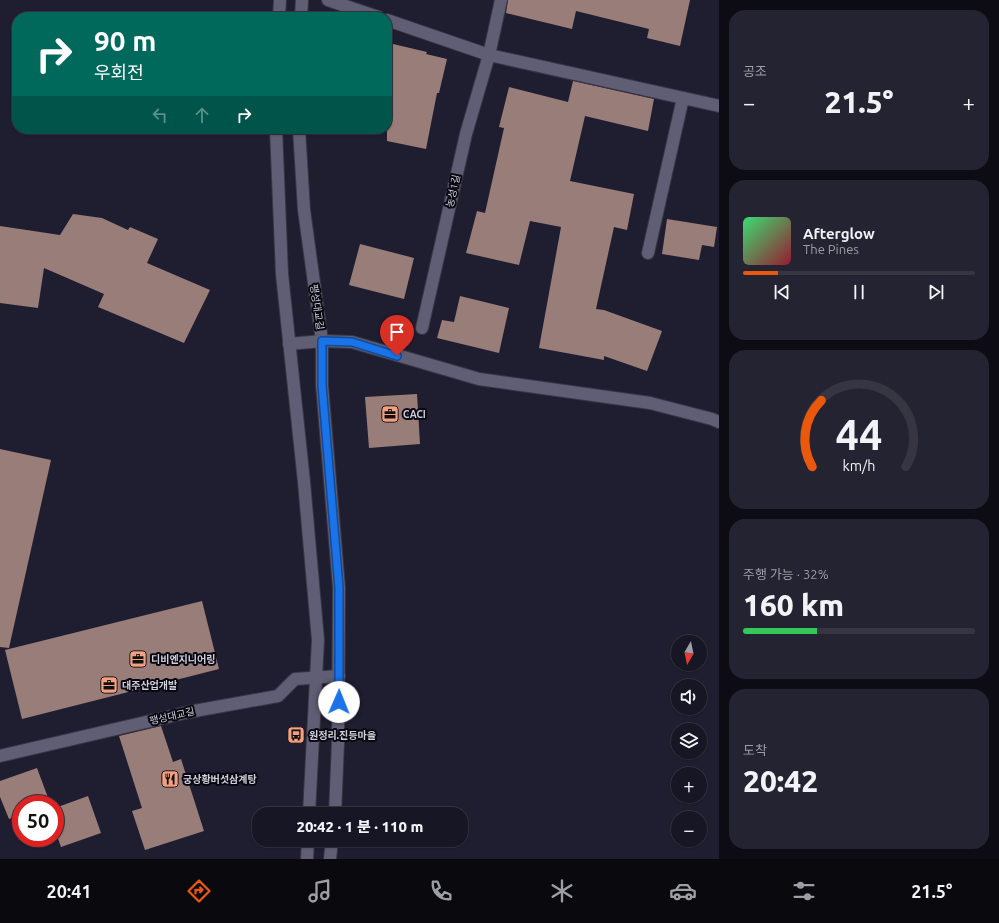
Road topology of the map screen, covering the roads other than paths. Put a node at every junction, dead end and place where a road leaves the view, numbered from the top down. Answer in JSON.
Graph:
{"nodes":[{"id":1,"x":280,"y":0,"type":"edge"},
{"id":2,"x":302,"y":0,"type":"edge"},
{"id":3,"x":328,"y":0,"type":"edge"},
{"id":4,"x":501,"y":0,"type":"edge"},
{"id":5,"x":279,"y":12,"type":"edge"},
{"id":6,"x":301,"y":12,"type":"edge"},
{"id":7,"x":363,"y":12,"type":"edge"},
{"id":8,"x":392,"y":22,"type":"edge"},
{"id":9,"x":489,"y":55,"type":"junction"},
{"id":10,"x":684,"y":98,"type":"junction"},
{"id":11,"x":719,"y":106,"type":"edge"},
{"id":12,"x":276,"y":134,"type":"edge"},
{"id":13,"x":299,"y":134,"type":"edge"},
{"id":14,"x":648,"y":253,"type":"dead end"},
{"id":15,"x":422,"y":328,"type":"dead end"},
{"id":16,"x":322,"y":341,"type":"junction"},
{"id":17,"x":289,"y":344,"type":"junction"},
{"id":18,"x":719,"y":422,"type":"edge"},
{"id":19,"x":339,"y":676,"type":"junction"},
{"id":20,"x":316,"y":677,"type":"junction"},
{"id":21,"x":0,"y":756,"type":"edge"},
{"id":22,"x":309,"y":807,"type":"edge"},
{"id":23,"x":335,"y":807,"type":"edge"},
{"id":24,"x":308,"y":847,"type":"edge"},
{"id":25,"x":331,"y":847,"type":"edge"},
{"id":26,"x":307,"y":859,"type":"edge"},
{"id":27,"x":330,"y":859,"type":"edge"}],
"edges":[{"from":1,"to":5,"type":"street"},
{"from":2,"to":6,"type":"street"},
{"from":3,"to":7,"type":"street"},
{"from":4,"to":9,"type":"street","name":"농성1길"},
{"from":8,"to":9,"type":"street"},
{"from":9,"to":10,"type":"street"},
{"from":9,"to":15,"type":"street","name":"농성1길"},
{"from":10,"to":11,"type":"street"},
{"from":10,"to":14,"type":"street"},
{"from":12,"to":17,"type":"street"},
{"from":13,"to":16,"type":"street","name":"팽성대교길"},
{"from":16,"to":17,"type":"street"},
{"from":16,"to":18,"type":"street"},
{"from":16,"to":19,"type":"street","name":"팽성대교길"},
{"from":17,"to":20,"type":"street"},
{"from":19,"to":20,"type":"street","name":"팽성대교길"},
{"from":19,"to":23,"type":"street","name":"팽성대교길"},
{"from":20,"to":21,"type":"street","name":"팽성대교길"},
{"from":20,"to":22,"type":"street"},
{"from":24,"to":26,"type":"street"},
{"from":25,"to":27,"type":"street"}]}
